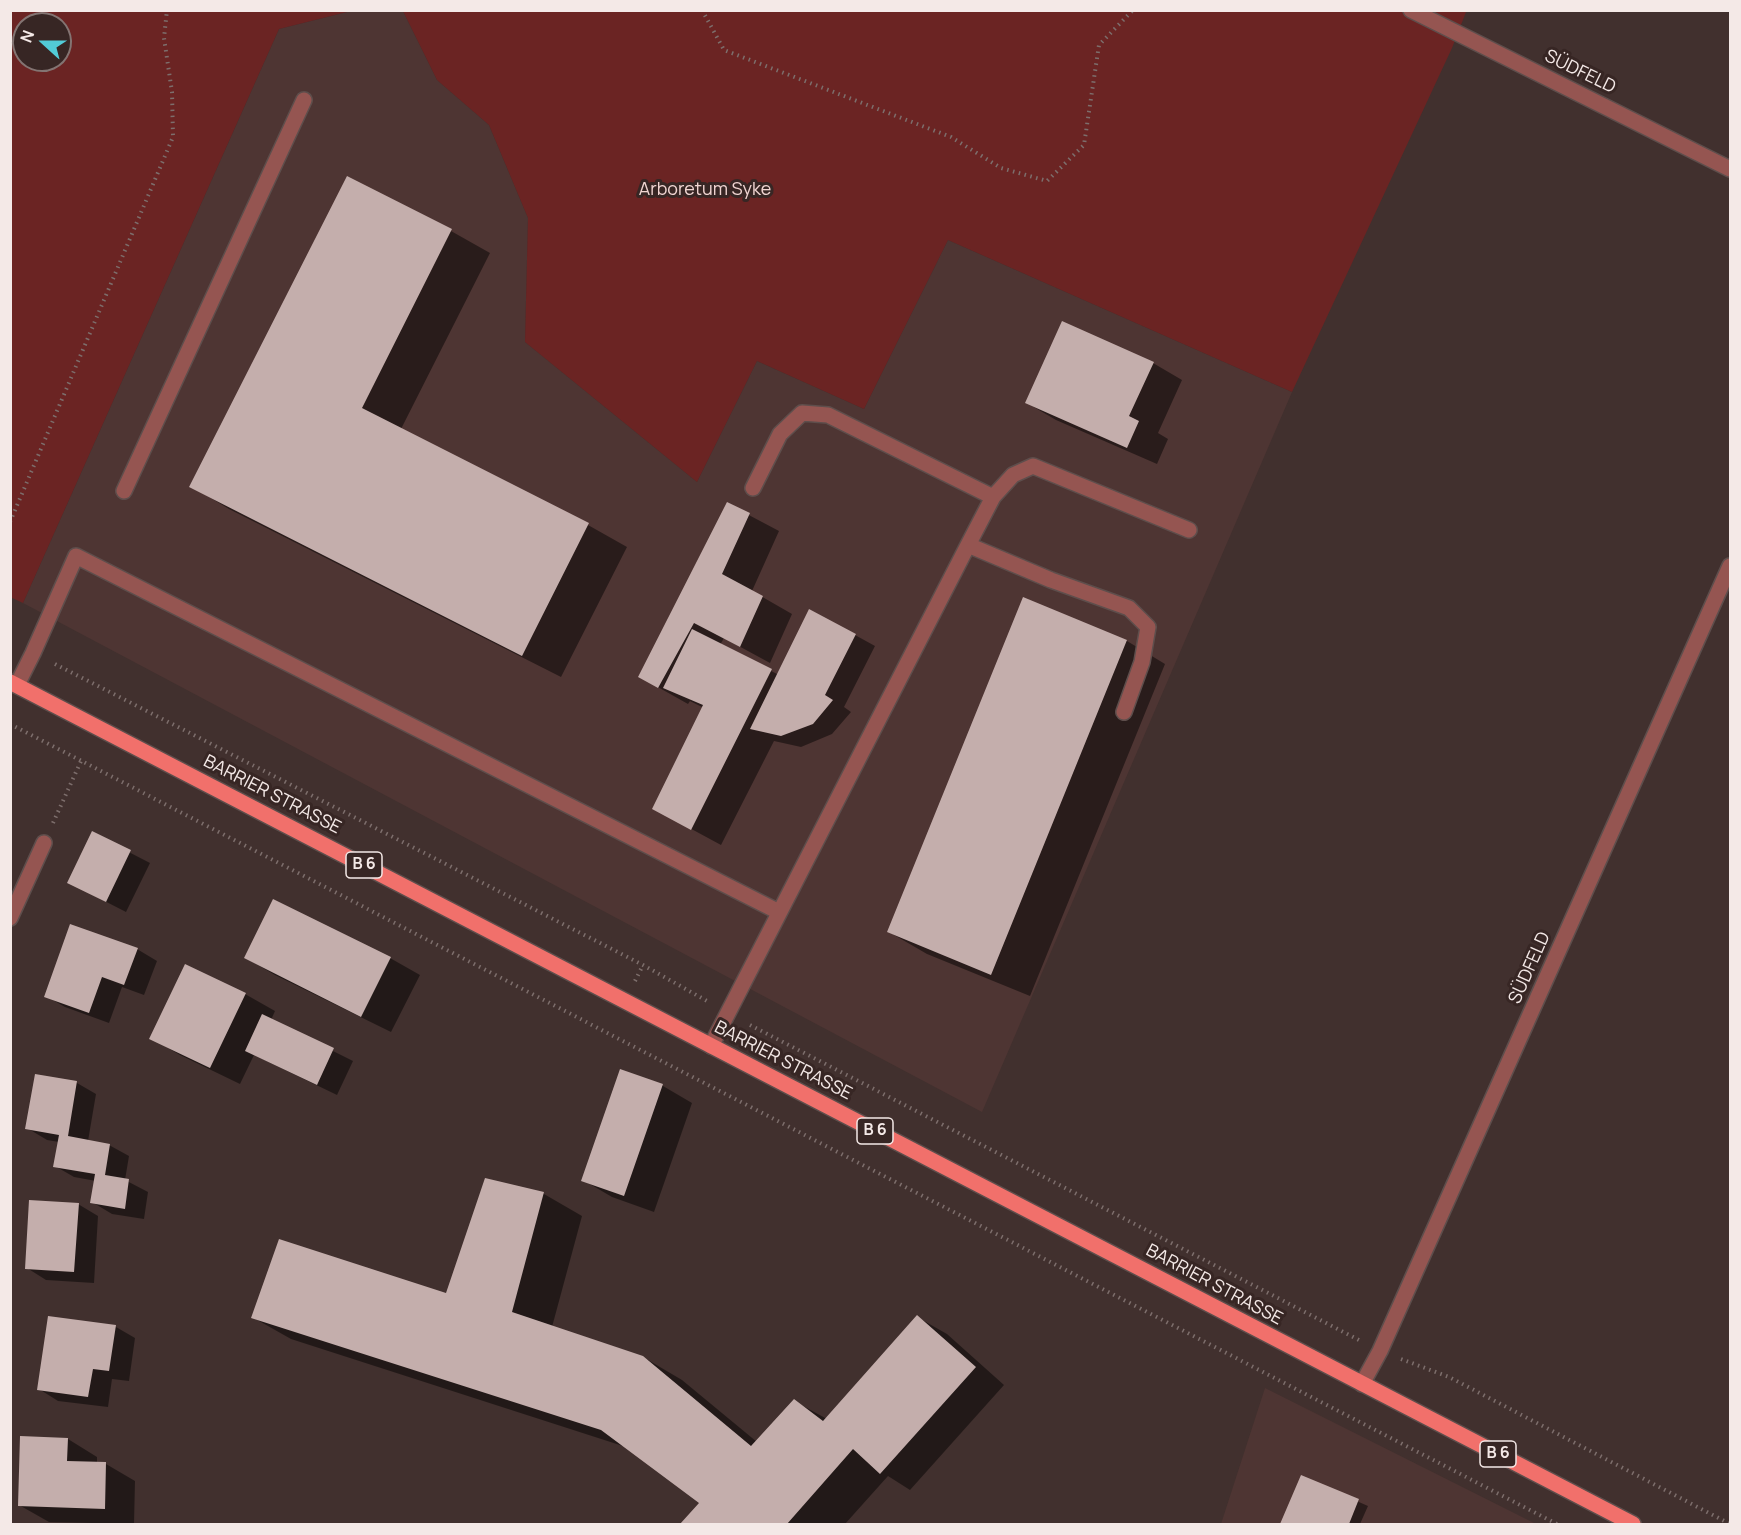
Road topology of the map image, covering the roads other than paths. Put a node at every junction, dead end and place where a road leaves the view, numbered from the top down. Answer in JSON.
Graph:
{"nodes":[{"id":1,"x":1412,"y":10,"type":"edge"},
{"id":2,"x":304,"y":99,"type":"dead end"},
{"id":3,"x":1731,"y":169,"type":"edge"},
{"id":4,"x":753,"y":488,"type":"dead end"},
{"id":5,"x":124,"y":491,"type":"dead end"},
{"id":6,"x":993,"y":497,"type":"junction"},
{"id":7,"x":1189,"y":530,"type":"dead end"},
{"id":8,"x":968,"y":545,"type":"junction"},
{"id":9,"x":1731,"y":566,"type":"edge"},
{"id":10,"x":14,"y":683,"type":"edge"},
{"id":11,"x":1124,"y":712,"type":"dead end"},
{"id":12,"x":44,"y":843,"type":"road end"},
{"id":13,"x":779,"y":912,"type":"junction"},
{"id":14,"x":10,"y":918,"type":"edge"},
{"id":15,"x":711,"y":1046,"type":"junction"},
{"id":16,"x":1362,"y":1384,"type":"junction"},
{"id":17,"x":1633,"y":1524,"type":"edge"}],
"edges":[{"from":1,"to":3,"type":"street","name":"SÜDFELD"},
{"from":2,"to":5,"type":"street"},
{"from":4,"to":6,"type":"street"},
{"from":6,"to":7,"type":"street"},
{"from":6,"to":8,"type":"street"},
{"from":8,"to":11,"type":"street"},
{"from":8,"to":13,"type":"street"},
{"from":9,"to":16,"type":"street","name":"SÜDFELD"},
{"from":10,"to":13,"type":"street"},
{"from":10,"to":15,"type":"main road","name":"BARRIER STRASSE","number":"B 6"},
{"from":12,"to":14,"type":"street"},
{"from":13,"to":15,"type":"street"},
{"from":15,"to":16,"type":"main road","name":"BARRIER STRASSE","number":"B 6"},
{"from":16,"to":17,"type":"main road","name":"BARRIER STRASSE","number":"B 6"}]}
